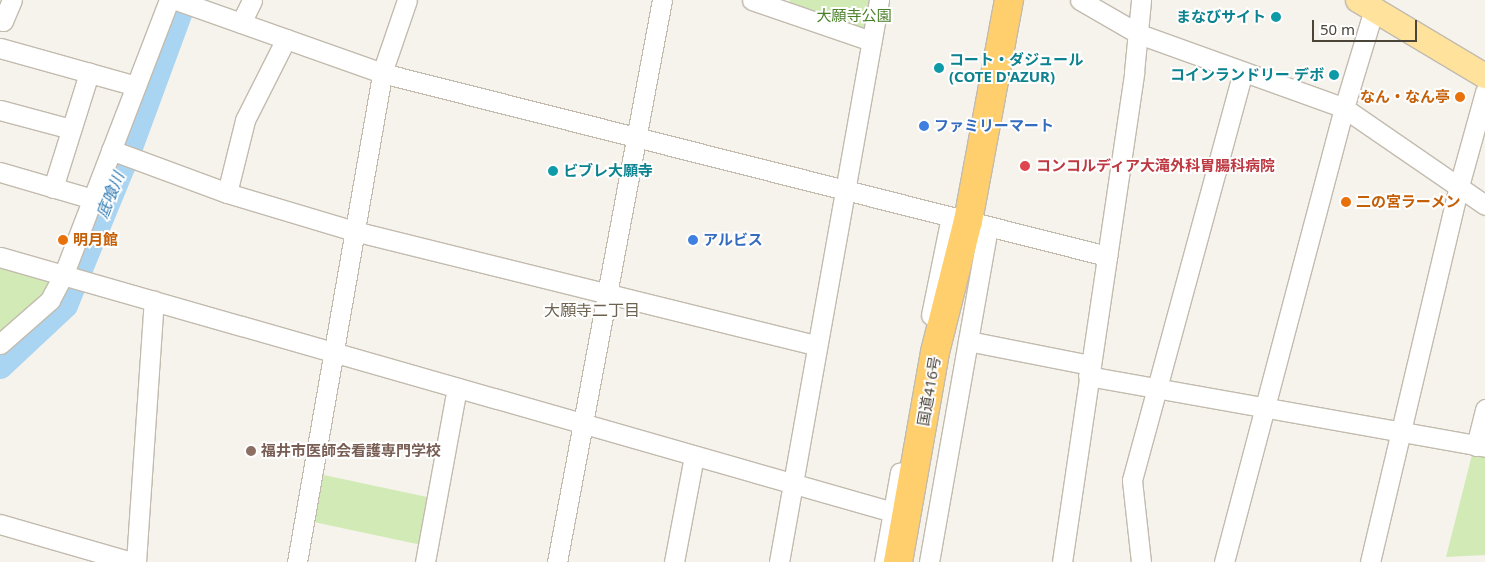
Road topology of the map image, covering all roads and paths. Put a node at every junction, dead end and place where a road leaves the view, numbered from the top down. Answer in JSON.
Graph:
{"nodes":[{"id":1,"x":12,"y":0,"type":"edge"},
{"id":2,"x":169,"y":0,"type":"edge"},
{"id":3,"x":176,"y":0,"type":"edge"},
{"id":4,"x":252,"y":0,"type":"edge"},
{"id":5,"x":406,"y":0,"type":"edge"},
{"id":6,"x":662,"y":0,"type":"edge"},
{"id":7,"x":752,"y":0,"type":"edge"},
{"id":8,"x":879,"y":0,"type":"edge"},
{"id":9,"x":1009,"y":0,"type":"edge"},
{"id":10,"x":1080,"y":0,"type":"edge"},
{"id":11,"x":1141,"y":0,"type":"edge"},
{"id":12,"x":786,"y":5,"type":"edge"},
{"id":13,"x":1366,"y":5,"type":"edge"},
{"id":14,"x":0,"y":20,"type":"edge"},
{"id":15,"x":241,"y":23,"type":"junction"},
{"id":16,"x":1139,"y":34,"type":"junction"},
{"id":17,"x":286,"y":39,"type":"junction"},
{"id":18,"x":871,"y":41,"type":"junction"},
{"id":19,"x":0,"y":48,"type":"edge"},
{"id":20,"x":89,"y":72,"type":"junction"},
{"id":21,"x":1243,"y":72,"type":"junction"},
{"id":22,"x":382,"y":73,"type":"junction"},
{"id":23,"x":1485,"y":76,"type":"edge"},
{"id":24,"x":136,"y":86,"type":"junction"},
{"id":25,"x":1485,"y":92,"type":"edge"},
{"id":26,"x":1344,"y":108,"type":"junction"},
{"id":27,"x":0,"y":110,"type":"edge"},
{"id":28,"x":71,"y":130,"type":"junction"},
{"id":29,"x":636,"y":137,"type":"junction"},
{"id":30,"x":111,"y":150,"type":"junction"},
{"id":31,"x":0,"y":172,"type":"edge"},
{"id":32,"x":1459,"y":186,"type":"junction"},
{"id":33,"x":53,"y":188,"type":"junction"},
{"id":34,"x":844,"y":190,"type":"junction"},
{"id":35,"x":227,"y":193,"type":"junction"},
{"id":36,"x":93,"y":199,"type":"junction"},
{"id":37,"x":1485,"y":205,"type":"edge"},
{"id":38,"x":969,"y":222,"type":"junction"},
{"id":39,"x":354,"y":231,"type":"junction"},
{"id":40,"x":1107,"y":256,"type":"junction"},
{"id":41,"x":0,"y":257,"type":"edge"},
{"id":42,"x":63,"y":276,"type":"junction"},
{"id":43,"x":608,"y":294,"type":"junction"},
{"id":44,"x":154,"y":302,"type":"junction"},
{"id":45,"x":968,"y":341,"type":"junction"},
{"id":46,"x":0,"y":344,"type":"edge"},
{"id":47,"x":816,"y":346,"type":"junction"},
{"id":48,"x":332,"y":352,"type":"junction"},
{"id":49,"x":1089,"y":370,"type":"junction"},
{"id":50,"x":457,"y":388,"type":"junction"},
{"id":51,"x":1156,"y":388,"type":"junction"},
{"id":52,"x":1265,"y":408,"type":"junction"},
{"id":53,"x":1485,"y":409,"type":"edge"},
{"id":54,"x":584,"y":424,"type":"junction"},
{"id":55,"x":1401,"y":432,"type":"junction"},
{"id":56,"x":1481,"y":446,"type":"edge"},
{"id":57,"x":694,"y":456,"type":"junction"},
{"id":58,"x":922,"y":480,"type":"junction"},
{"id":59,"x":792,"y":483,"type":"junction"},
{"id":60,"x":892,"y":512,"type":"junction"},
{"id":61,"x":0,"y":524,"type":"edge"},
{"id":62,"x":132,"y":562,"type":"edge"},
{"id":63,"x":136,"y":562,"type":"edge"},
{"id":64,"x":297,"y":562,"type":"edge"},
{"id":65,"x":425,"y":562,"type":"edge"},
{"id":66,"x":557,"y":562,"type":"edge"},
{"id":67,"x":674,"y":562,"type":"edge"},
{"id":68,"x":779,"y":562,"type":"edge"},
{"id":69,"x":884,"y":562,"type":"edge"},
{"id":70,"x":898,"y":562,"type":"edge"},
{"id":71,"x":917,"y":562,"type":"edge"},
{"id":72,"x":929,"y":562,"type":"edge"},
{"id":73,"x":1062,"y":562,"type":"edge"},
{"id":74,"x":1141,"y":562,"type":"edge"},
{"id":75,"x":1224,"y":562,"type":"edge"},
{"id":76,"x":1370,"y":562,"type":"edge"}],
"edges":[{"from":1,"to":14,"type":"street"},
{"from":2,"to":24,"type":"street"},
{"from":3,"to":15,"type":"street"},
{"from":4,"to":15,"type":"street"},
{"from":5,"to":22,"type":"street"},
{"from":6,"to":29,"type":"street"},
{"from":7,"to":12,"type":"street"},
{"from":8,"to":18,"type":"street"},
{"from":9,"to":38,"type":"highway","name":"国道416号"},
{"from":10,"to":16,"type":"street"},
{"from":11,"to":16,"type":"street"},
{"from":12,"to":18,"type":"street"},
{"from":13,"to":23,"type":"main road"},
{"from":13,"to":26,"type":"street"},
{"from":15,"to":17,"type":"street"},
{"from":16,"to":21,"type":"street"},
{"from":16,"to":40,"type":"street"},
{"from":17,"to":22,"type":"street"},
{"from":17,"to":35,"type":"street"},
{"from":18,"to":34,"type":"street"},
{"from":19,"to":20,"type":"street"},
{"from":20,"to":24,"type":"street"},
{"from":20,"to":28,"type":"street"},
{"from":21,"to":26,"type":"street"},
{"from":21,"to":51,"type":"street"},
{"from":22,"to":29,"type":"street"},
{"from":22,"to":39,"type":"street"},
{"from":24,"to":30,"type":"street"},
{"from":25,"to":32,"type":"street"},
{"from":26,"to":32,"type":"street"},
{"from":26,"to":52,"type":"street"},
{"from":27,"to":28,"type":"street"},
{"from":28,"to":33,"type":"street"},
{"from":29,"to":34,"type":"street"},
{"from":29,"to":43,"type":"street"},
{"from":30,"to":35,"type":"street"},
{"from":30,"to":36,"type":"street"},
{"from":31,"to":33,"type":"street"},
{"from":32,"to":37,"type":"street"},
{"from":32,"to":55,"type":"street"},
{"from":33,"to":36,"type":"street"},
{"from":34,"to":38,"type":"street"},
{"from":34,"to":47,"type":"street"},
{"from":35,"to":39,"type":"street"},
{"from":36,"to":42,"type":"street"},
{"from":38,"to":40,"type":"street"},
{"from":38,"to":45,"type":"street"},
{"from":38,"to":58,"type":"highway","name":"国道416号"},
{"from":38,"to":60,"type":"street"},
{"from":39,"to":43,"type":"street"},
{"from":39,"to":48,"type":"street"},
{"from":40,"to":49,"type":"street"},
{"from":41,"to":42,"type":"street"},
{"from":42,"to":44,"type":"street"},
{"from":42,"to":46,"type":"street"},
{"from":43,"to":47,"type":"street"},
{"from":43,"to":54,"type":"street"},
{"from":44,"to":48,"type":"street"},
{"from":44,"to":63,"type":"street"},
{"from":45,"to":49,"type":"street"},
{"from":45,"to":72,"type":"street"},
{"from":47,"to":59,"type":"street"},
{"from":48,"to":50,"type":"street"},
{"from":48,"to":64,"type":"street"},
{"from":49,"to":51,"type":"street"},
{"from":49,"to":73,"type":"street"},
{"from":50,"to":54,"type":"street"},
{"from":50,"to":65,"type":"street"},
{"from":51,"to":52,"type":"street"},
{"from":51,"to":74,"type":"street"},
{"from":52,"to":55,"type":"street"},
{"from":52,"to":75,"type":"street"},
{"from":53,"to":56,"type":"street"},
{"from":54,"to":57,"type":"street"},
{"from":54,"to":66,"type":"street"},
{"from":55,"to":56,"type":"street"},
{"from":55,"to":76,"type":"street"},
{"from":57,"to":59,"type":"street"},
{"from":57,"to":67,"type":"street"},
{"from":58,"to":70,"type":"highway","name":"国道416号"},
{"from":58,"to":71,"type":"highway","name":"国道416号"},
{"from":59,"to":60,"type":"street"},
{"from":59,"to":68,"type":"street"},
{"from":60,"to":69,"type":"street"},
{"from":61,"to":62,"type":"street"}]}
